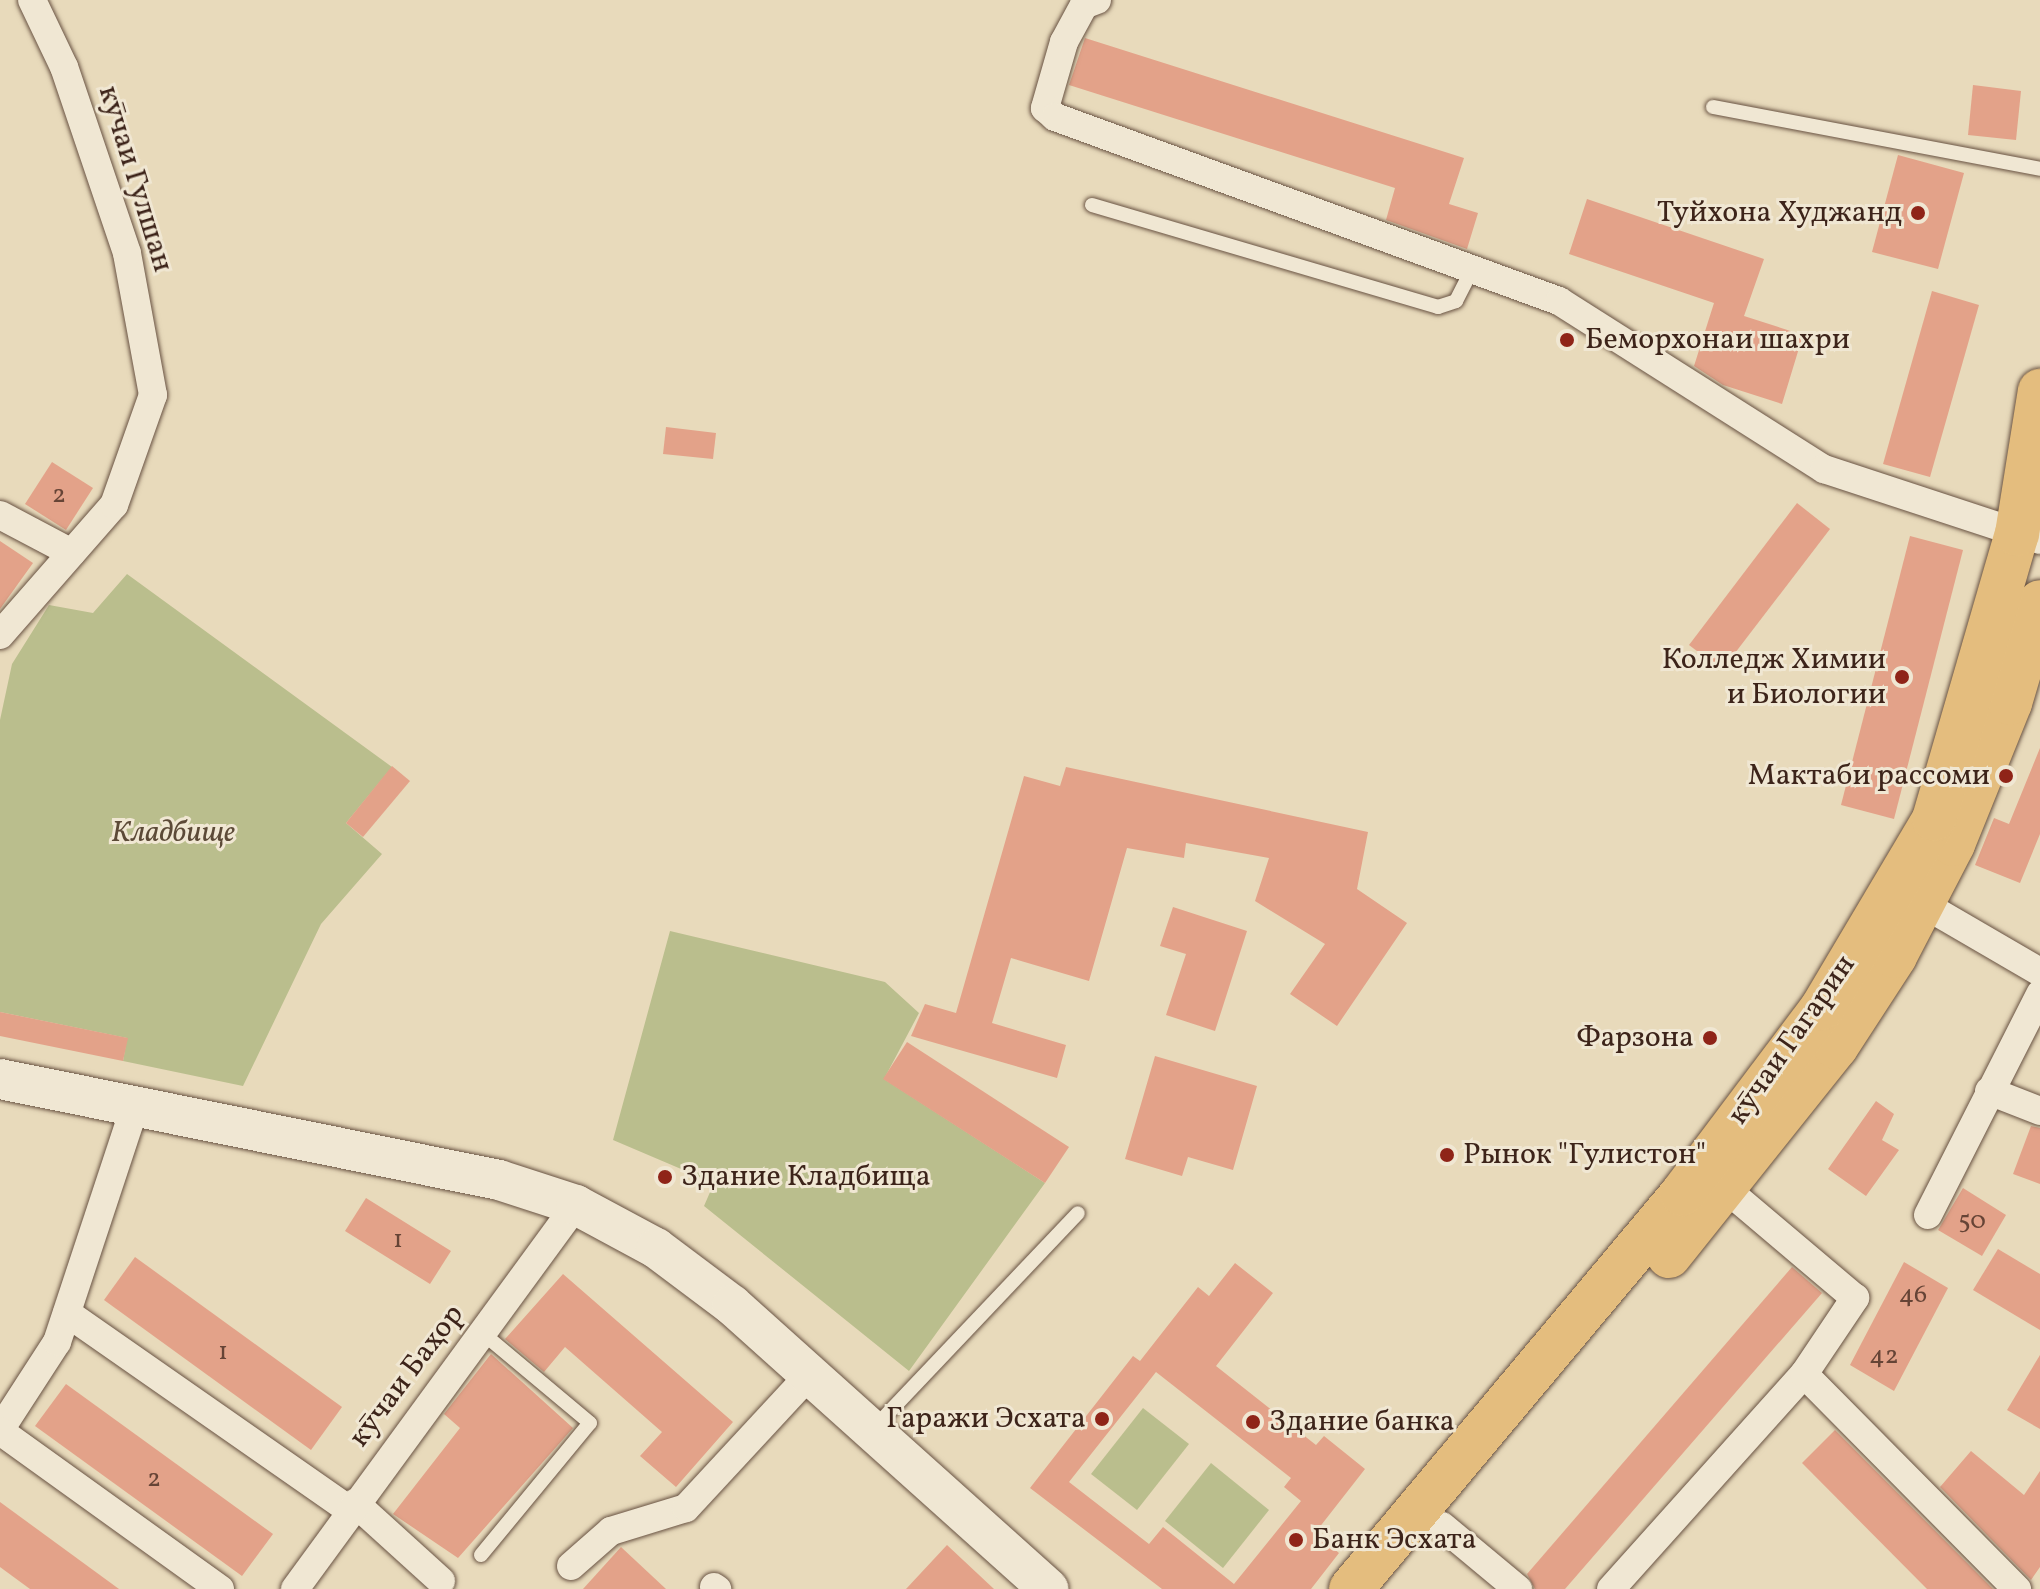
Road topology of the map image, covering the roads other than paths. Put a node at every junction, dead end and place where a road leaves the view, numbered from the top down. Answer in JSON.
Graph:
{"nodes":[{"id":1,"x":32,"y":0,"type":"edge"},
{"id":2,"x":1097,"y":0,"type":"edge"},
{"id":3,"x":1713,"y":107,"type":"dead end"},
{"id":4,"x":2040,"y":169,"type":"edge"},
{"id":5,"x":1092,"y":205,"type":"dead end"},
{"id":6,"x":1470,"y":274,"type":"junction"},
{"id":7,"x":2040,"y":391,"type":"edge"},
{"id":8,"x":0,"y":515,"type":"edge"},
{"id":9,"x":2028,"y":537,"type":"edge"},
{"id":10,"x":72,"y":553,"type":"junction"},
{"id":11,"x":2040,"y":602,"type":"edge"},
{"id":12,"x":0,"y":635,"type":"edge"},
{"id":13,"x":1923,"y":904,"type":"junction"},
{"id":14,"x":2040,"y":972,"type":"edge"},
{"id":15,"x":2040,"y":994,"type":"edge"},
{"id":16,"x":0,"y":1079,"type":"edge"},
{"id":17,"x":1989,"y":1091,"type":"junction"},
{"id":18,"x":135,"y":1106,"type":"junction"},
{"id":19,"x":2040,"y":1111,"type":"edge"},
{"id":20,"x":1726,"y":1189,"type":"junction"},
{"id":21,"x":576,"y":1205,"type":"junction"},
{"id":22,"x":1078,"y":1213,"type":"dead end"},
{"id":23,"x":1928,"y":1215,"type":"dead end"},
{"id":24,"x":67,"y":1313,"type":"junction"},
{"id":25,"x":481,"y":1332,"type":"junction"},
{"id":26,"x":1804,"y":1374,"type":"junction"},
{"id":27,"x":809,"y":1375,"type":"junction"},
{"id":28,"x":0,"y":1430,"type":"edge"},
{"id":29,"x":871,"y":1431,"type":"junction"},
{"id":30,"x":352,"y":1506,"type":"junction"},
{"id":31,"x":1442,"y":1526,"type":"junction"},
{"id":32,"x":481,"y":1555,"type":"dead end"},
{"id":33,"x":571,"y":1566,"type":"dead end"},
{"id":34,"x":441,"y":1581,"type":"dead end"},
{"id":35,"x":220,"y":1589,"type":"edge"},
{"id":36,"x":295,"y":1589,"type":"edge"},
{"id":37,"x":1048,"y":1589,"type":"edge"},
{"id":38,"x":1351,"y":1589,"type":"edge"},
{"id":39,"x":1390,"y":1589,"type":"edge"},
{"id":40,"x":1518,"y":1589,"type":"edge"},
{"id":41,"x":1611,"y":1589,"type":"edge"},
{"id":42,"x":2017,"y":1589,"type":"edge"}],
"edges":[{"from":1,"to":10,"type":"street","name":"кӯчаи Гулшан"},
{"from":2,"to":6,"type":"street"},
{"from":3,"to":4,"type":"lane"},
{"from":5,"to":6,"type":"lane"},
{"from":6,"to":9,"type":"street"},
{"from":7,"to":9,"type":"highway","name":"кӯчаи Гагарин"},
{"from":8,"to":10,"type":"street"},
{"from":9,"to":38,"type":"highway","name":"кӯчаи Гагарин"},
{"from":10,"to":12,"type":"street","name":"кӯчаи Гулшан"},
{"from":11,"to":13,"type":"highway","name":"кӯчаи Гагарин"},
{"from":13,"to":14,"type":"street"},
{"from":13,"to":20,"type":"highway","name":"кӯчаи Гагарин"},
{"from":15,"to":17,"type":"street"},
{"from":16,"to":18,"type":"main road"},
{"from":17,"to":19,"type":"street"},
{"from":17,"to":23,"type":"street"},
{"from":18,"to":21,"type":"main road"},
{"from":18,"to":24,"type":"street"},
{"from":20,"to":26,"type":"street"},
{"from":20,"to":31,"type":"highway","name":"кӯчаи Гагарин"},
{"from":21,"to":25,"type":"street","name":"кӯчаи Баҳор"},
{"from":21,"to":27,"type":"main road"},
{"from":22,"to":29,"type":"lane"},
{"from":24,"to":28,"type":"street"},
{"from":24,"to":30,"type":"street"},
{"from":25,"to":30,"type":"street","name":"кӯчаи Баҳор"},
{"from":25,"to":32,"type":"lane"},
{"from":26,"to":41,"type":"street"},
{"from":26,"to":42,"type":"street"},
{"from":27,"to":29,"type":"main road"},
{"from":27,"to":33,"type":"street"},
{"from":28,"to":35,"type":"street"},
{"from":29,"to":37,"type":"main road"},
{"from":30,"to":34,"type":"street"},
{"from":30,"to":36,"type":"street","name":"кӯчаи Баҳор"},
{"from":31,"to":39,"type":"highway","name":"кӯчаи Гагарин"},
{"from":31,"to":40,"type":"street"}]}
